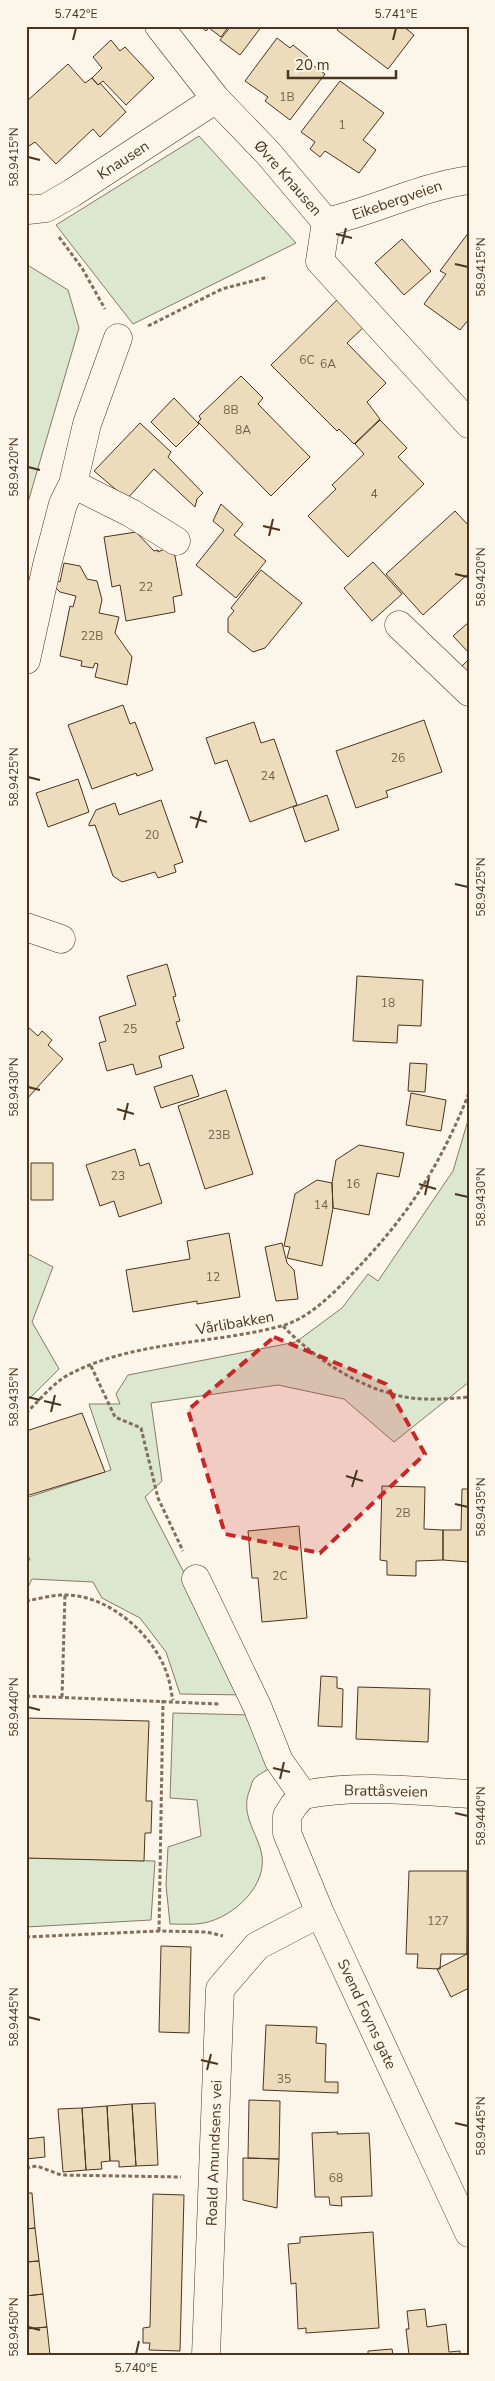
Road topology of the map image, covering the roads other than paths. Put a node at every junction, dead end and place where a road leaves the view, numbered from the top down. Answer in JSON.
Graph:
{"nodes":[{"id":1,"x":159,"y":26,"type":"edge"},
{"id":2,"x":216,"y":99,"type":"junction"},
{"id":3,"x":469,"y":180,"type":"edge"},
{"id":4,"x":27,"y":209,"type":"edge"},
{"id":5,"x":326,"y":222,"type":"junction"},
{"id":6,"x":118,"y":338,"type":"road end"},
{"id":7,"x":469,"y":424,"type":"edge"},
{"id":8,"x":73,"y":484,"type":"junction"},
{"id":9,"x":176,"y":541,"type":"dead end"},
{"id":10,"x":399,"y":625,"type":"dead end"},
{"id":11,"x":26,"y":660,"type":"edge"},
{"id":12,"x":469,"y":692,"type":"edge"},
{"id":13,"x":26,"y":926,"type":"edge"},
{"id":14,"x":61,"y":939,"type":"dead end"},
{"id":15,"x":196,"y":1579,"type":"road end"},
{"id":16,"x":469,"y":1794,"type":"edge"},
{"id":17,"x":303,"y":1795,"type":"junction"},
{"id":18,"x":320,"y":1913,"type":"junction"},
{"id":19,"x":469,"y":2233,"type":"edge"},
{"id":20,"x":206,"y":2355,"type":"edge"}],
"edges":[{"from":1,"to":2,"type":"street","name":"Øvre Knausen"},
{"from":2,"to":4,"type":"street","name":"Knausen"},
{"from":2,"to":5,"type":"street","name":"Øvre Knausen"},
{"from":3,"to":5,"type":"street","name":"Eikebergveien"},
{"from":5,"to":7,"type":"street","name":"Øvre Knausen"},
{"from":6,"to":8,"type":"street"},
{"from":8,"to":9,"type":"street"},
{"from":8,"to":11,"type":"street"},
{"from":10,"to":12,"type":"street"},
{"from":13,"to":14,"type":"street"},
{"from":15,"to":17,"type":"street"},
{"from":16,"to":17,"type":"street","name":"Brattåsveien"},
{"from":17,"to":18,"type":"street","name":"Svend Foyns gate"},
{"from":18,"to":19,"type":"street","name":"Svend Foyns gate"},
{"from":18,"to":20,"type":"street","name":"Roald Amundsens vei"}]}
